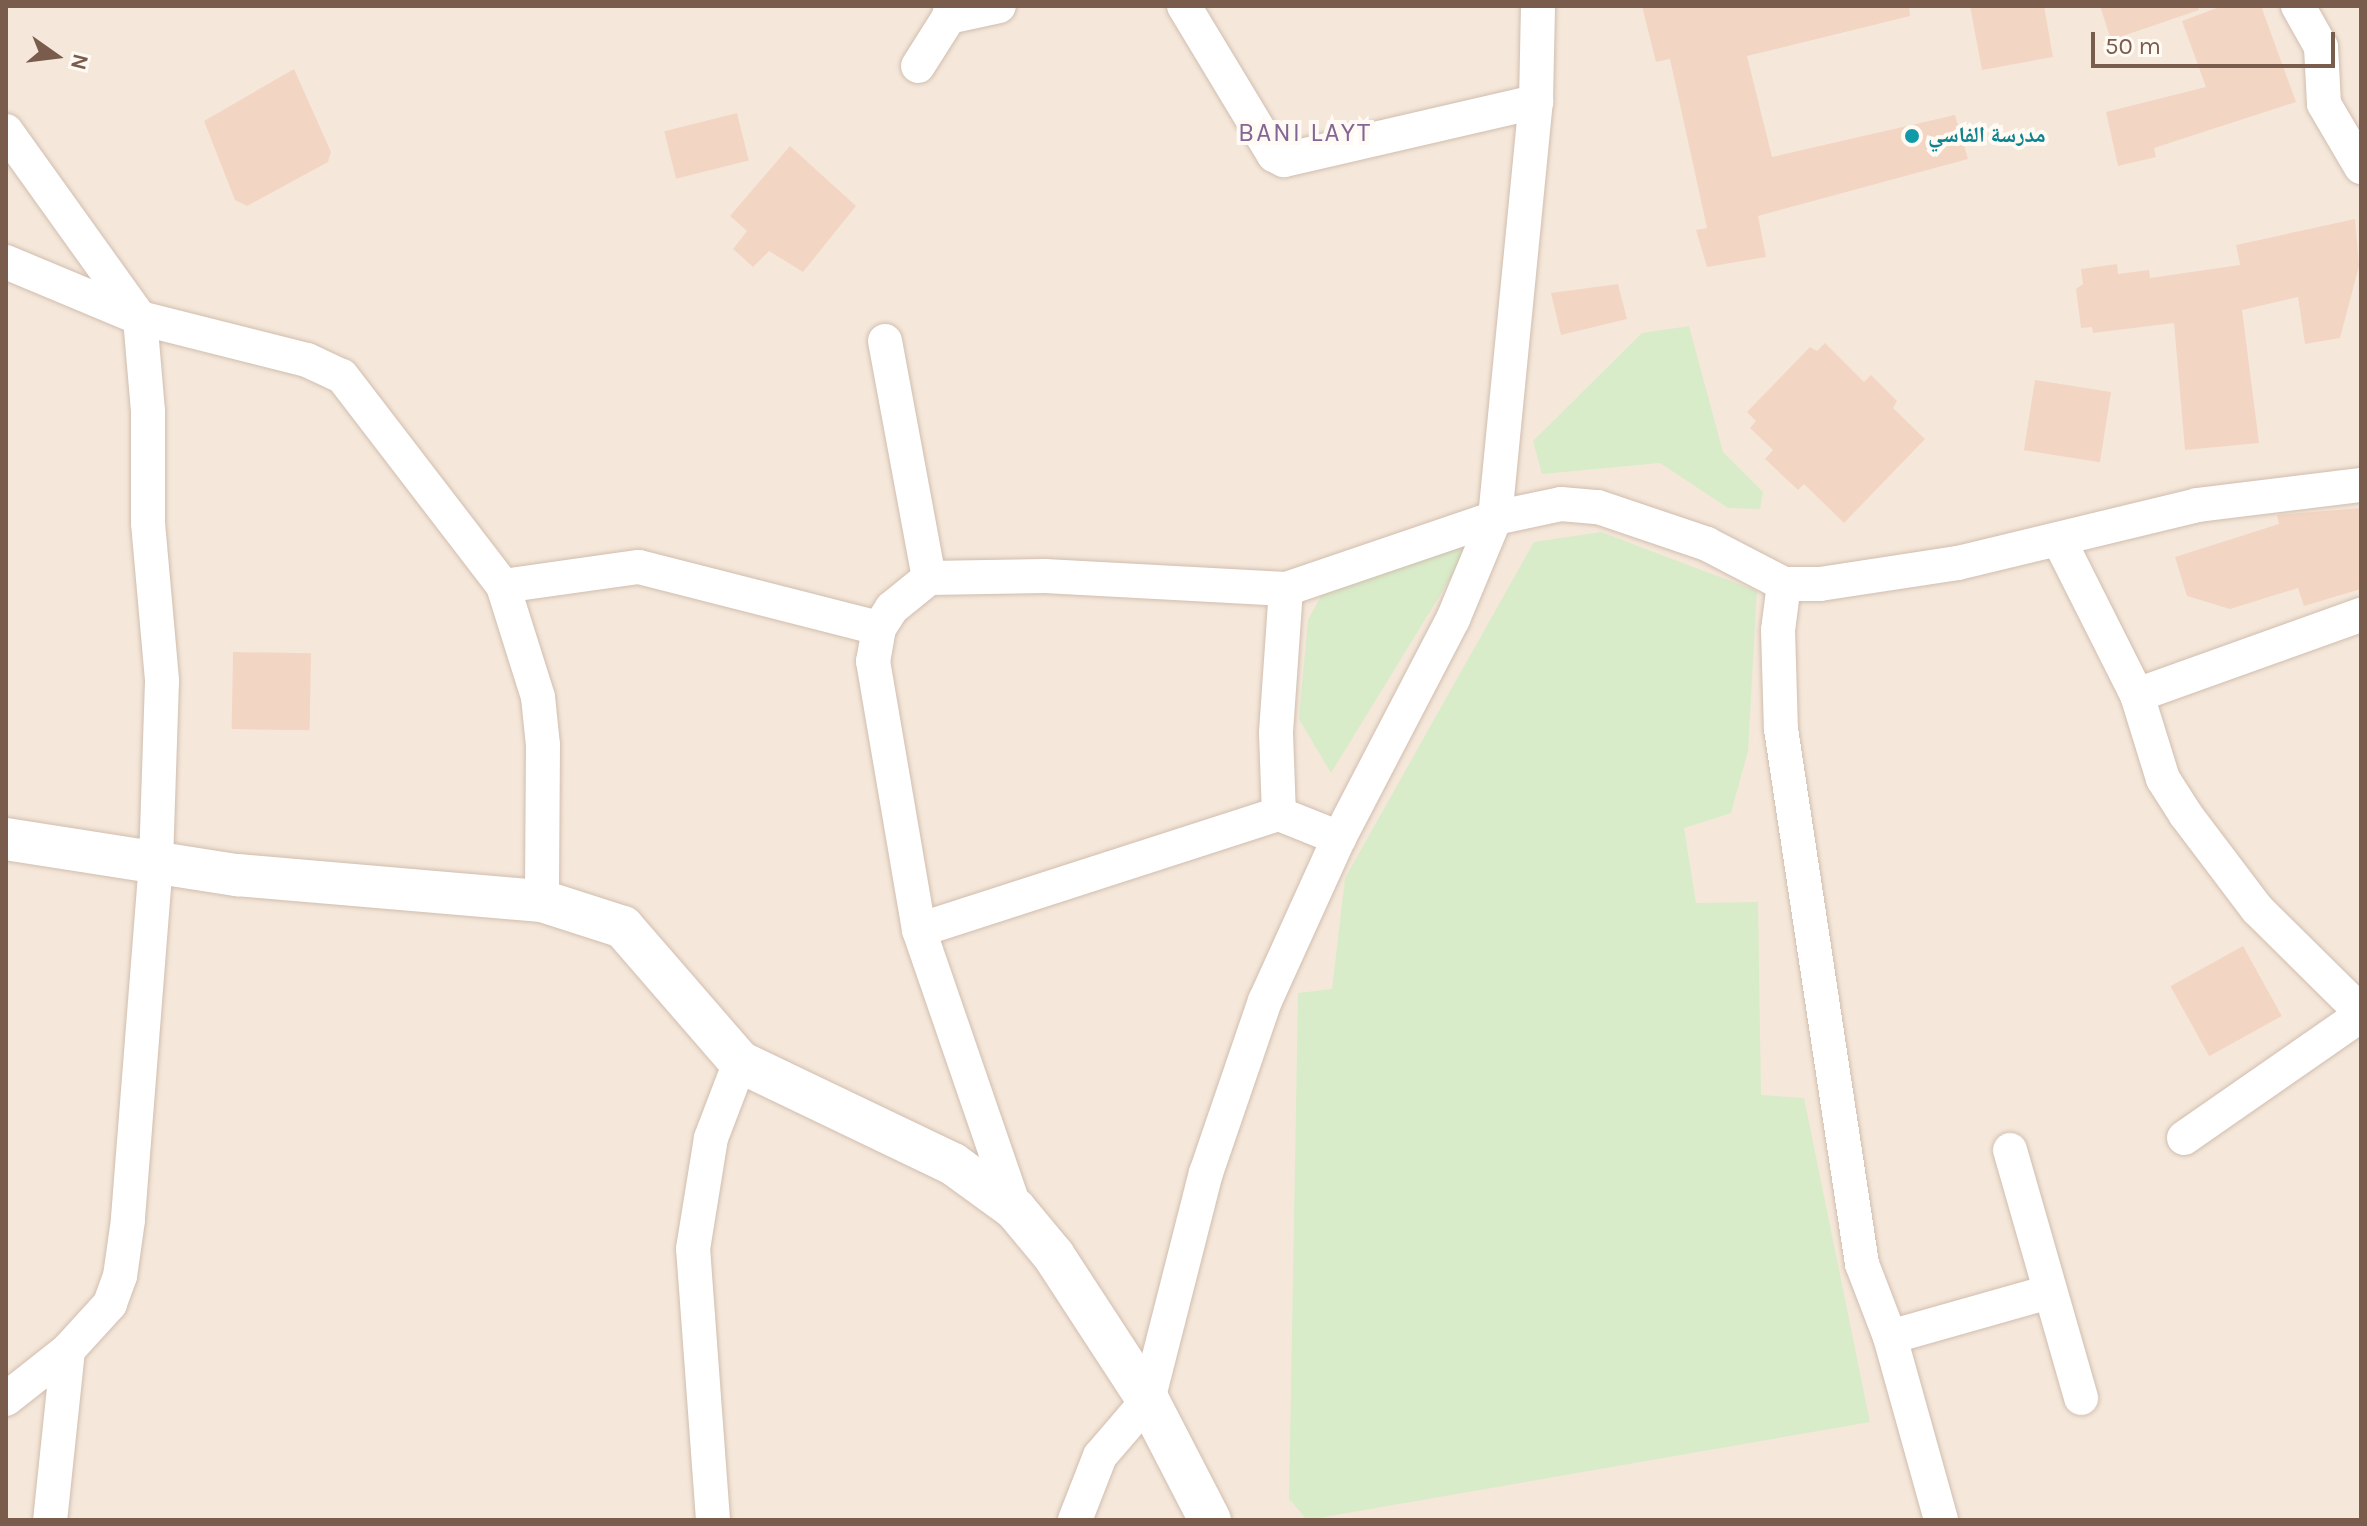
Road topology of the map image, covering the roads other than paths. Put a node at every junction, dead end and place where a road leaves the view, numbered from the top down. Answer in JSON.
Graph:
{"nodes":[{"id":1,"x":999,"y":6,"type":"edge"},
{"id":2,"x":1184,"y":6,"type":"edge"},
{"id":3,"x":1538,"y":6,"type":"edge"},
{"id":4,"x":2298,"y":6,"type":"edge"},
{"id":5,"x":950,"y":12,"type":"edge"},
{"id":6,"x":918,"y":66,"type":"dead end"},
{"id":7,"x":1536,"y":102,"type":"junction"},
{"id":8,"x":6,"y":131,"type":"edge"},
{"id":9,"x":2361,"y":167,"type":"edge"},
{"id":10,"x":6,"y":262,"type":"edge"},
{"id":11,"x":140,"y":318,"type":"junction"},
{"id":12,"x":885,"y":341,"type":"dead end"},
{"id":13,"x":2361,"y":485,"type":"edge"},
{"id":14,"x":1495,"y":518,"type":"junction"},
{"id":15,"x":2059,"y":540,"type":"junction"},
{"id":16,"x":929,"y":578,"type":"junction"},
{"id":17,"x":1784,"y":584,"type":"junction"},
{"id":18,"x":503,"y":586,"type":"junction"},
{"id":19,"x":1286,"y":589,"type":"junction"},
{"id":20,"x":2361,"y":615,"type":"edge"},
{"id":21,"x":879,"y":628,"type":"junction"},
{"id":22,"x":2137,"y":695,"type":"junction"},
{"id":23,"x":1279,"y":814,"type":"junction"},
{"id":24,"x":1339,"y":838,"type":"junction"},
{"id":25,"x":6,"y":839,"type":"edge"},
{"id":26,"x":156,"y":862,"type":"junction"},
{"id":27,"x":542,"y":901,"type":"junction"},
{"id":28,"x":919,"y":930,"type":"junction"},
{"id":29,"x":2361,"y":1013,"type":"edge"},
{"id":30,"x":740,"y":1062,"type":"junction"},
{"id":31,"x":2184,"y":1138,"type":"dead end"},
{"id":32,"x":2010,"y":1150,"type":"dead end"},
{"id":33,"x":1015,"y":1209,"type":"junction"},
{"id":34,"x":2049,"y":1292,"type":"junction"},
{"id":35,"x":1890,"y":1337,"type":"junction"},
{"id":36,"x":68,"y":1350,"type":"junction"},
{"id":37,"x":2081,"y":1398,"type":"dead end"},
{"id":38,"x":6,"y":1399,"type":"edge"},
{"id":39,"x":1148,"y":1400,"type":"junction"},
{"id":40,"x":50,"y":1520,"type":"edge"},
{"id":41,"x":713,"y":1520,"type":"edge"},
{"id":42,"x":1075,"y":1520,"type":"edge"},
{"id":43,"x":1210,"y":1520,"type":"edge"},
{"id":44,"x":1941,"y":1520,"type":"edge"}],
"edges":[{"from":1,"to":5,"type":"street"},
{"from":2,"to":7,"type":"street"},
{"from":3,"to":7,"type":"street"},
{"from":4,"to":9,"type":"street"},
{"from":5,"to":6,"type":"street"},
{"from":7,"to":14,"type":"street"},
{"from":8,"to":11,"type":"street"},
{"from":10,"to":11,"type":"street"},
{"from":11,"to":18,"type":"street"},
{"from":11,"to":26,"type":"street"},
{"from":12,"to":16,"type":"street"},
{"from":13,"to":15,"type":"street"},
{"from":14,"to":17,"type":"street"},
{"from":14,"to":19,"type":"street"},
{"from":14,"to":24,"type":"street"},
{"from":15,"to":17,"type":"street"},
{"from":15,"to":22,"type":"street"},
{"from":16,"to":19,"type":"street"},
{"from":16,"to":21,"type":"street"},
{"from":17,"to":35,"type":"street"},
{"from":18,"to":21,"type":"street"},
{"from":18,"to":27,"type":"street"},
{"from":19,"to":23,"type":"street"},
{"from":20,"to":22,"type":"street"},
{"from":21,"to":28,"type":"street"},
{"from":22,"to":29,"type":"street"},
{"from":23,"to":24,"type":"street"},
{"from":23,"to":28,"type":"street"},
{"from":24,"to":39,"type":"street"},
{"from":25,"to":26,"type":"street"},
{"from":26,"to":27,"type":"street"},
{"from":26,"to":36,"type":"street"},
{"from":27,"to":30,"type":"street"},
{"from":28,"to":33,"type":"street"},
{"from":29,"to":31,"type":"street"},
{"from":30,"to":33,"type":"street"},
{"from":30,"to":41,"type":"street"},
{"from":32,"to":34,"type":"street"},
{"from":33,"to":39,"type":"street"},
{"from":34,"to":35,"type":"street"},
{"from":34,"to":37,"type":"street"},
{"from":35,"to":44,"type":"street"},
{"from":36,"to":38,"type":"street"},
{"from":36,"to":40,"type":"street"},
{"from":39,"to":42,"type":"street"},
{"from":39,"to":43,"type":"street"}]}
